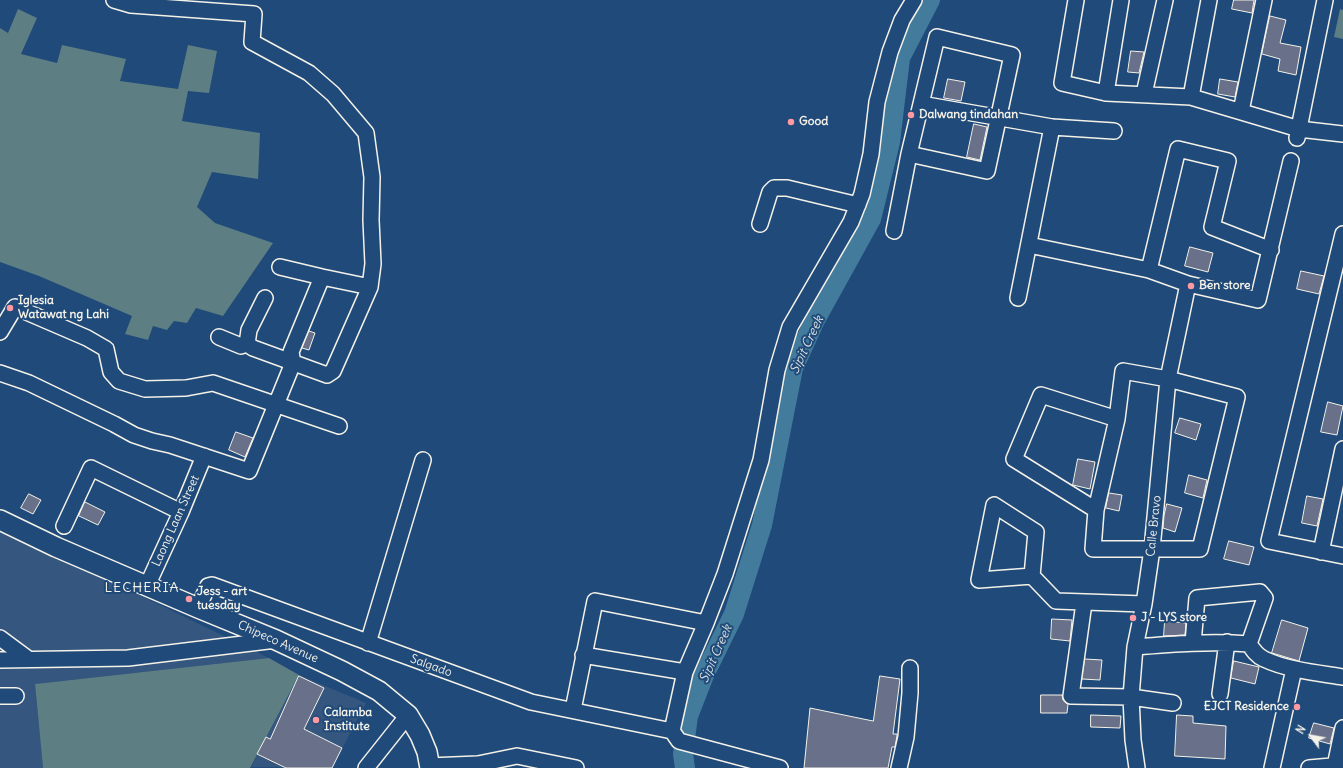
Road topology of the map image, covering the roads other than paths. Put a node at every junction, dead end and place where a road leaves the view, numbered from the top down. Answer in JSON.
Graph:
{"nodes":[{"id":1,"x":114,"y":0,"type":"edge"},
{"id":2,"x":914,"y":0,"type":"edge"},
{"id":3,"x":1076,"y":0,"type":"edge"},
{"id":4,"x":1121,"y":0,"type":"edge"},
{"id":5,"x":1165,"y":0,"type":"edge"},
{"id":6,"x":1210,"y":0,"type":"edge"},
{"id":7,"x":1264,"y":0,"type":"edge"},
{"id":8,"x":1325,"y":0,"type":"edge"},
{"id":9,"x":1106,"y":93,"type":"junction"},
{"id":10,"x":1144,"y":94,"type":"junction"},
{"id":11,"x":1191,"y":97,"type":"junction"},
{"id":12,"x":921,"y":104,"type":"junction"},
{"id":13,"x":1241,"y":111,"type":"junction"},
{"id":14,"x":998,"y":118,"type":"junction"},
{"id":15,"x":1052,"y":127,"type":"junction"},
{"id":16,"x":1114,"y":131,"type":"dead end"},
{"id":17,"x":1298,"y":134,"type":"junction"},
{"id":18,"x":1343,"y":134,"type":"edge"},
{"id":19,"x":909,"y":154,"type":"junction"},
{"id":20,"x":1291,"y":161,"type":"dead end"},
{"id":21,"x":858,"y":205,"type":"junction"},
{"id":22,"x":760,"y":224,"type":"dead end"},
{"id":23,"x":894,"y":230,"type":"dead end"},
{"id":24,"x":1343,"y":240,"type":"edge"},
{"id":25,"x":1029,"y":245,"type":"junction"},
{"id":26,"x":1270,"y":250,"type":"junction"},
{"id":27,"x":280,"y":267,"type":"dead end"},
{"id":28,"x":1149,"y":270,"type":"junction"},
{"id":29,"x":322,"y":277,"type":"junction"},
{"id":30,"x":1188,"y":284,"type":"junction"},
{"id":31,"x":370,"y":287,"type":"junction"},
{"id":32,"x":265,"y":298,"type":"dead end"},
{"id":33,"x":1018,"y":298,"type":"dead end"},
{"id":34,"x":0,"y":332,"type":"edge"},
{"id":35,"x":219,"y":337,"type":"dead end"},
{"id":36,"x":247,"y":344,"type":"junction"},
{"id":37,"x":293,"y":363,"type":"junction"},
{"id":38,"x":0,"y":373,"type":"edge"},
{"id":39,"x":1168,"y":379,"type":"junction"},
{"id":40,"x":276,"y":405,"type":"junction"},
{"id":41,"x":1117,"y":419,"type":"junction"},
{"id":42,"x":339,"y":426,"type":"dead end"},
{"id":43,"x":1343,"y":448,"type":"edge"},
{"id":44,"x":204,"y":456,"type":"junction"},
{"id":45,"x":423,"y":460,"type":"dead end"},
{"id":46,"x":1096,"y":510,"type":"junction"},
{"id":47,"x":181,"y":512,"type":"junction"},
{"id":48,"x":0,"y":520,"type":"edge"},
{"id":49,"x":64,"y":526,"type":"dead end"},
{"id":50,"x":1152,"y":549,"type":"junction"},
{"id":51,"x":1321,"y":552,"type":"junction"},
{"id":52,"x":1343,"y":556,"type":"edge"},
{"id":53,"x":1032,"y":576,"type":"junction"},
{"id":54,"x":147,"y":586,"type":"junction"},
{"id":55,"x":1084,"y":603,"type":"junction"},
{"id":56,"x":1144,"y":604,"type":"junction"},
{"id":57,"x":198,"y":608,"type":"junction"},
{"id":58,"x":706,"y":623,"type":"junction"},
{"id":59,"x":0,"y":638,"type":"edge"},
{"id":60,"x":276,"y":640,"type":"junction"},
{"id":61,"x":1193,"y":642,"type":"junction"},
{"id":62,"x":1227,"y":642,"type":"junction"},
{"id":63,"x":368,"y":643,"type":"junction"},
{"id":64,"x":1249,"y":644,"type":"junction"},
{"id":65,"x":1135,"y":647,"type":"junction"},
{"id":66,"x":583,"y":655,"type":"junction"},
{"id":67,"x":27,"y":658,"type":"junction"},
{"id":68,"x":0,"y":660,"type":"edge"},
{"id":69,"x":910,"y":668,"type":"dead end"},
{"id":70,"x":1294,"y":669,"type":"junction"},
{"id":71,"x":685,"y":672,"type":"junction"},
{"id":72,"x":1343,"y":677,"type":"edge"},
{"id":73,"x":1220,"y":694,"type":"dead end"},
{"id":74,"x":0,"y":696,"type":"edge"},
{"id":75,"x":16,"y":696,"type":"dead end"},
{"id":76,"x":1131,"y":697,"type":"junction"},
{"id":77,"x":1172,"y":702,"type":"dead end"},
{"id":78,"x":573,"y":710,"type":"junction"},
{"id":79,"x":408,"y":715,"type":"junction"},
{"id":80,"x":1343,"y":728,"type":"edge"},
{"id":81,"x":675,"y":736,"type":"junction"},
{"id":82,"x":516,"y":762,"type":"edge"},
{"id":83,"x":1339,"y":766,"type":"edge"},
{"id":84,"x":429,"y":767,"type":"edge"},
{"id":85,"x":366,"y":768,"type":"edge"},
{"id":86,"x":576,"y":768,"type":"edge"},
{"id":87,"x":780,"y":768,"type":"edge"},
{"id":88,"x":900,"y":768,"type":"edge"},
{"id":89,"x":1137,"y":768,"type":"edge"},
{"id":90,"x":1272,"y":768,"type":"edge"},
{"id":91,"x":1308,"y":768,"type":"edge"}],
"edges":[{"from":1,"to":31,"type":"street"},
{"from":2,"to":21,"type":"street"},
{"from":3,"to":9,"type":"street"},
{"from":4,"to":9,"type":"street"},
{"from":5,"to":10,"type":"street"},
{"from":6,"to":11,"type":"street"},
{"from":7,"to":13,"type":"street"},
{"from":8,"to":17,"type":"street"},
{"from":9,"to":10,"type":"street"},
{"from":10,"to":11,"type":"street"},
{"from":11,"to":13,"type":"street"},
{"from":12,"to":14,"type":"street"},
{"from":12,"to":14,"type":"street"},
{"from":12,"to":19,"type":"street"},
{"from":13,"to":17,"type":"street"},
{"from":14,"to":15,"type":"street"},
{"from":14,"to":19,"type":"street"},
{"from":15,"to":16,"type":"street"},
{"from":15,"to":25,"type":"street"},
{"from":17,"to":18,"type":"street"},
{"from":19,"to":23,"type":"street"},
{"from":20,"to":26,"type":"street"},
{"from":21,"to":22,"type":"street"},
{"from":21,"to":58,"type":"street"},
{"from":24,"to":51,"type":"street"},
{"from":25,"to":28,"type":"street"},
{"from":25,"to":33,"type":"street"},
{"from":26,"to":28,"type":"street"},
{"from":26,"to":30,"type":"street"},
{"from":27,"to":29,"type":"street"},
{"from":28,"to":30,"type":"street"},
{"from":29,"to":31,"type":"street"},
{"from":29,"to":37,"type":"street"},
{"from":30,"to":39,"type":"street","name":"Calle Bravo"},
{"from":31,"to":37,"type":"street"},
{"from":32,"to":36,"type":"street"},
{"from":34,"to":40,"type":"street"},
{"from":35,"to":36,"type":"street"},
{"from":36,"to":37,"type":"street"},
{"from":37,"to":40,"type":"street"},
{"from":38,"to":44,"type":"street"},
{"from":39,"to":41,"type":"street"},
{"from":39,"to":50,"type":"street","name":"Calle Bravo"},
{"from":39,"to":50,"type":"street"},
{"from":40,"to":42,"type":"street"},
{"from":40,"to":44,"type":"street"},
{"from":41,"to":46,"type":"street"},
{"from":41,"to":46,"type":"street"},
{"from":43,"to":51,"type":"street"},
{"from":44,"to":47,"type":"street","name":"Laong Laan Street"},
{"from":45,"to":63,"type":"street"},
{"from":46,"to":50,"type":"street"},
{"from":47,"to":49,"type":"street"},
{"from":47,"to":54,"type":"street","name":"Laong Laan Street"},
{"from":48,"to":54,"type":"main road","name":"Chipeco Avenue"},
{"from":50,"to":56,"type":"street","name":"Calle Bravo"},
{"from":51,"to":52,"type":"street"},
{"from":53,"to":53,"type":"street"},
{"from":53,"to":55,"type":"street"},
{"from":54,"to":57,"type":"main road","name":"Chipeco Avenue"},
{"from":55,"to":56,"type":"street"},
{"from":55,"to":76,"type":"street"},
{"from":56,"to":65,"type":"street","name":"Calle Bravo"},
{"from":57,"to":60,"type":"main road","name":"Chipeco Avenue"},
{"from":57,"to":63,"type":"street","name":"Salgado"},
{"from":58,"to":66,"type":"street"},
{"from":58,"to":71,"type":"street"},
{"from":59,"to":67,"type":"street"},
{"from":60,"to":67,"type":"street"},
{"from":60,"to":79,"type":"main road","name":"Chipeco Avenue"},
{"from":61,"to":62,"type":"street"},
{"from":61,"to":64,"type":"street"},
{"from":61,"to":65,"type":"street"},
{"from":62,"to":64,"type":"street"},
{"from":62,"to":73,"type":"street"},
{"from":63,"to":78,"type":"street","name":"Salgado"},
{"from":64,"to":70,"type":"street"},
{"from":65,"to":76,"type":"street","name":"Calle Bravo"},
{"from":66,"to":71,"type":"street"},
{"from":66,"to":78,"type":"street"},
{"from":67,"to":68,"type":"street"},
{"from":69,"to":88,"type":"street"},
{"from":70,"to":72,"type":"street"},
{"from":70,"to":90,"type":"street"},
{"from":71,"to":81,"type":"street"},
{"from":74,"to":75,"type":"street"},
{"from":76,"to":77,"type":"street"},
{"from":76,"to":89,"type":"street","name":"Calle Bravo"},
{"from":78,"to":81,"type":"street","name":"Salgado"},
{"from":79,"to":84,"type":"main road","name":"Chipeco Avenue"},
{"from":79,"to":85,"type":"street"},
{"from":80,"to":83,"type":"street"},
{"from":81,"to":87,"type":"street","name":"Salgado"},
{"from":82,"to":84,"type":"street"},
{"from":82,"to":86,"type":"street"},
{"from":83,"to":91,"type":"street"}]}
